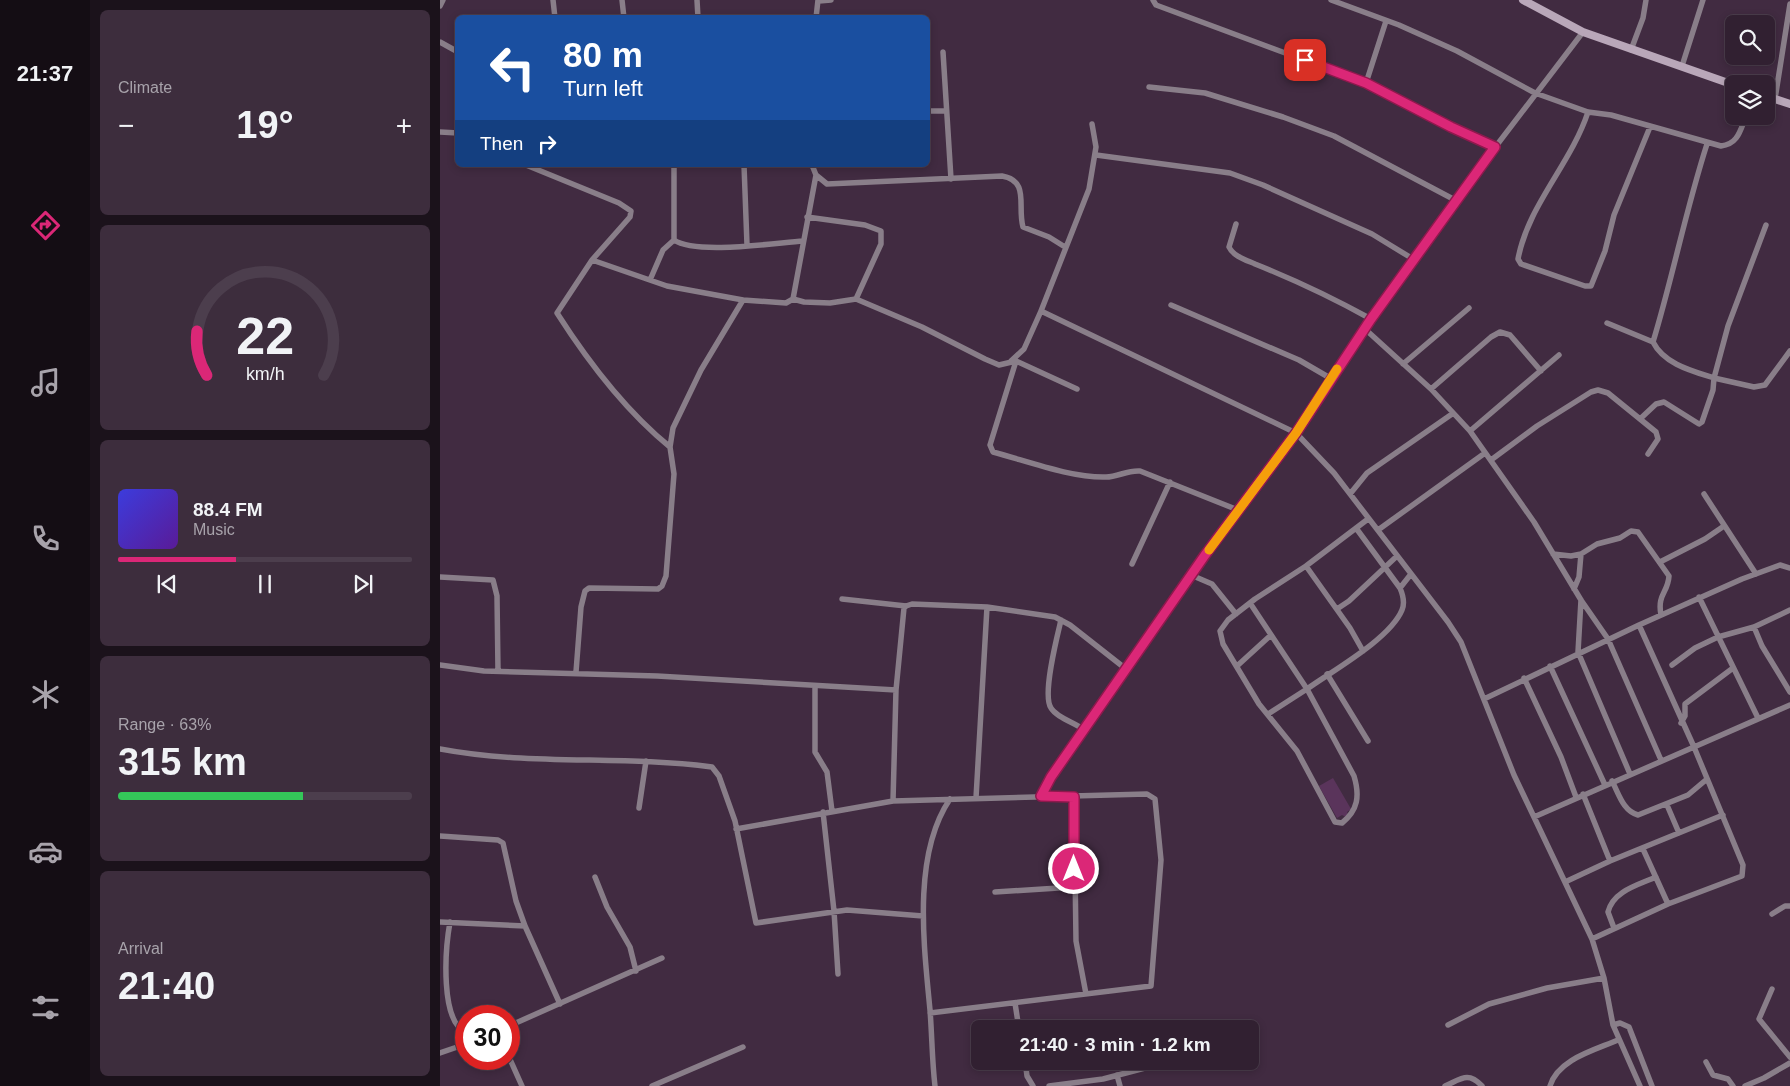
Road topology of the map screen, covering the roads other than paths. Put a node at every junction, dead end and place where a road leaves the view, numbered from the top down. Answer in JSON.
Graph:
{"nodes":[{"id":1,"x":443,"y":0,"type":"edge"},
{"id":2,"x":554,"y":0,"type":"edge"},
{"id":3,"x":622,"y":0,"type":"edge"},
{"id":4,"x":697,"y":0,"type":"edge"},
{"id":5,"x":818,"y":0,"type":"edge"},
{"id":6,"x":830,"y":0,"type":"edge"},
{"id":7,"x":1154,"y":0,"type":"edge"},
{"id":8,"x":1331,"y":0,"type":"edge"},
{"id":9,"x":1524,"y":0,"type":"edge"},
{"id":10,"x":1646,"y":0,"type":"edge"},
{"id":11,"x":1703,"y":0,"type":"edge"},
{"id":12,"x":1538,"y":3,"type":"edge"},
{"id":13,"x":1790,"y":4,"type":"edge"},
{"id":14,"x":440,"y":6,"type":"edge"},
{"id":15,"x":555,"y":15,"type":"edge"},
{"id":16,"x":624,"y":15,"type":"edge"},
{"id":17,"x":698,"y":15,"type":"edge"},
{"id":18,"x":816,"y":15,"type":"edge"},
{"id":19,"x":1386,"y":20,"type":"junction"},
{"id":20,"x":1583,"y":32,"type":"junction"},
{"id":21,"x":440,"y":42,"type":"edge"},
{"id":22,"x":455,"y":50,"type":"edge"},
{"id":23,"x":1630,"y":50,"type":"junction"},
{"id":24,"x":943,"y":52,"type":"dead end"},
{"id":25,"x":1682,"y":66,"type":"junction"},
{"id":26,"x":1725,"y":82,"type":"edge"},
{"id":27,"x":1366,"y":83,"type":"junction"},
{"id":28,"x":1149,"y":87,"type":"dead end"},
{"id":29,"x":1536,"y":93,"type":"junction"},
{"id":30,"x":1775,"y":99,"type":"joint"},
{"id":31,"x":1790,"y":104,"type":"edge"},
{"id":32,"x":930,"y":111,"type":"edge"},
{"id":33,"x":946,"y":111,"type":"junction"},
{"id":34,"x":1588,"y":112,"type":"junction"},
{"id":35,"x":1092,"y":124,"type":"dead end"},
{"id":36,"x":1743,"y":125,"type":"edge"},
{"id":37,"x":1650,"y":127,"type":"junction"},
{"id":38,"x":440,"y":132,"type":"edge"},
{"id":39,"x":455,"y":132,"type":"edge"},
{"id":40,"x":1707,"y":144,"type":"junction"},
{"id":41,"x":1495,"y":147,"type":"junction"},
{"id":42,"x":1096,"y":155,"type":"junction"},
{"id":43,"x":531,"y":167,"type":"edge"},
{"id":44,"x":674,"y":167,"type":"edge"},
{"id":45,"x":744,"y":167,"type":"edge"},
{"id":46,"x":813,"y":167,"type":"edge"},
{"id":47,"x":816,"y":175,"type":"junction"},
{"id":48,"x":951,"y":179,"type":"junction"},
{"id":49,"x":1455,"y":200,"type":"junction"},
{"id":50,"x":807,"y":217,"type":"junction"},
{"id":51,"x":1236,"y":224,"type":"dead end"},
{"id":52,"x":1766,"y":225,"type":"dead end"},
{"id":53,"x":674,"y":240,"type":"junction"},
{"id":54,"x":803,"y":241,"type":"junction"},
{"id":55,"x":747,"y":245,"type":"junction"},
{"id":56,"x":1065,"y":248,"type":"junction"},
{"id":57,"x":1413,"y":259,"type":"junction"},
{"id":58,"x":592,"y":260,"type":"junction"},
{"id":59,"x":650,"y":280,"type":"junction"},
{"id":60,"x":793,"y":299,"type":"junction"},
{"id":61,"x":856,"y":299,"type":"junction"},
{"id":62,"x":743,"y":300,"type":"junction"},
{"id":63,"x":1044,"y":300,"type":"junction"},
{"id":64,"x":1171,"y":305,"type":"dead end"},
{"id":65,"x":1469,"y":308,"type":"dead end"},
{"id":66,"x":1041,"y":311,"type":"junction"},
{"id":67,"x":1053,"y":316,"type":"junction"},
{"id":68,"x":1371,"y":319,"type":"junction"},
{"id":69,"x":1606,"y":323,"type":"dead end"},
{"id":70,"x":1365,"y":328,"type":"junction"},
{"id":71,"x":1653,"y":342,"type":"junction"},
{"id":72,"x":1790,"y":351,"type":"edge"},
{"id":73,"x":1559,"y":355,"type":"dead end"},
{"id":74,"x":1013,"y":361,"type":"junction"},
{"id":75,"x":1403,"y":364,"type":"junction"},
{"id":76,"x":1541,"y":371,"type":"junction"},
{"id":77,"x":1330,"y":378,"type":"junction"},
{"id":78,"x":1714,"y":378,"type":"junction"},
{"id":79,"x":1077,"y":389,"type":"dead end"},
{"id":80,"x":1431,"y":389,"type":"junction"},
{"id":81,"x":1452,"y":414,"type":"junction"},
{"id":82,"x":1640,"y":419,"type":"junction"},
{"id":83,"x":1470,"y":431,"type":"junction"},
{"id":84,"x":1296,"y":433,"type":"junction"},
{"id":85,"x":670,"y":447,"type":"junction"},
{"id":86,"x":1485,"y":453,"type":"junction"},
{"id":87,"x":1648,"y":454,"type":"dead end"},
{"id":88,"x":1491,"y":460,"type":"junction"},
{"id":89,"x":1170,"y":482,"type":"junction"},
{"id":90,"x":1350,"y":494,"type":"junction"},
{"id":91,"x":1704,"y":494,"type":"dead end"},
{"id":92,"x":1238,"y":510,"type":"junction"},
{"id":93,"x":1368,"y":519,"type":"junction"},
{"id":94,"x":1724,"y":526,"type":"junction"},
{"id":95,"x":1356,"y":528,"type":"junction"},
{"id":96,"x":1378,"y":530,"type":"junction"},
{"id":97,"x":1553,"y":554,"type":"junction"},
{"id":98,"x":1581,"y":554,"type":"junction"},
{"id":99,"x":1397,"y":556,"type":"junction"},
{"id":100,"x":1660,"y":562,"type":"junction"},
{"id":101,"x":1132,"y":564,"type":"dead end"},
{"id":102,"x":1306,"y":566,"type":"junction"},
{"id":103,"x":1385,"y":567,"type":"junction"},
{"id":104,"x":1790,"y":568,"type":"edge"},
{"id":105,"x":1411,"y":574,"type":"junction"},
{"id":106,"x":1756,"y":574,"type":"junction"},
{"id":107,"x":1191,"y":575,"type":"junction"},
{"id":108,"x":440,"y":577,"type":"edge"},
{"id":109,"x":1400,"y":588,"type":"junction"},
{"id":110,"x":1574,"y":589,"type":"junction"},
{"id":111,"x":1699,"y":598,"type":"junction"},
{"id":112,"x":842,"y":599,"type":"dead end"},
{"id":113,"x":1581,"y":600,"type":"junction"},
{"id":114,"x":1250,"y":603,"type":"junction"},
{"id":115,"x":906,"y":606,"type":"junction"},
{"id":116,"x":987,"y":607,"type":"junction"},
{"id":117,"x":1337,"y":609,"type":"junction"},
{"id":118,"x":1790,"y":610,"type":"edge"},
{"id":119,"x":1236,"y":614,"type":"junction"},
{"id":120,"x":1661,"y":615,"type":"junction"},
{"id":121,"x":1061,"y":620,"type":"junction"},
{"id":122,"x":1640,"y":625,"type":"junction"},
{"id":123,"x":1754,"y":627,"type":"junction"},
{"id":124,"x":1272,"y":636,"type":"junction"},
{"id":125,"x":1718,"y":637,"type":"junction"},
{"id":126,"x":1608,"y":639,"type":"junction"},
{"id":127,"x":1363,"y":651,"type":"junction"},
{"id":128,"x":1578,"y":652,"type":"junction"},
{"id":129,"x":440,"y":665,"type":"edge"},
{"id":130,"x":1672,"y":665,"type":"dead end"},
{"id":131,"x":1237,"y":666,"type":"junction"},
{"id":132,"x":1550,"y":666,"type":"junction"},
{"id":133,"x":1733,"y":668,"type":"junction"},
{"id":134,"x":1126,"y":669,"type":"junction"},
{"id":135,"x":498,"y":671,"type":"junction"},
{"id":136,"x":576,"y":672,"type":"junction"},
{"id":137,"x":1327,"y":674,"type":"junction"},
{"id":138,"x":1524,"y":678,"type":"junction"},
{"id":139,"x":815,"y":686,"type":"junction"},
{"id":140,"x":1306,"y":688,"type":"junction"},
{"id":141,"x":896,"y":690,"type":"junction"},
{"id":142,"x":1790,"y":692,"type":"edge"},
{"id":143,"x":1484,"y":699,"type":"junction"},
{"id":144,"x":1790,"y":705,"type":"edge"},
{"id":145,"x":1268,"y":714,"type":"junction"},
{"id":146,"x":1758,"y":718,"type":"junction"},
{"id":147,"x":1682,"y":723,"type":"junction"},
{"id":148,"x":1083,"y":729,"type":"junction"},
{"id":149,"x":1368,"y":741,"type":"dead end"},
{"id":150,"x":1694,"y":747,"type":"junction"},
{"id":151,"x":440,"y":749,"type":"edge"},
{"id":152,"x":1661,"y":760,"type":"junction"},
{"id":153,"x":646,"y":761,"type":"junction"},
{"id":154,"x":1630,"y":774,"type":"junction"},
{"id":155,"x":1707,"y":780,"type":"junction"},
{"id":156,"x":1612,"y":781,"type":"junction"},
{"id":157,"x":1605,"y":785,"type":"junction"},
{"id":158,"x":1583,"y":794,"type":"junction"},
{"id":159,"x":1041,"y":796,"type":"junction"},
{"id":160,"x":1074,"y":797,"type":"junction"},
{"id":161,"x":1576,"y":797,"type":"junction"},
{"id":162,"x":976,"y":798,"type":"junction"},
{"id":163,"x":938,"y":799,"type":"junction"},
{"id":164,"x":950,"y":799,"type":"junction"},
{"id":165,"x":893,"y":801,"type":"junction"},
{"id":166,"x":1667,"y":805,"type":"junction"},
{"id":167,"x":639,"y":808,"type":"dead end"},
{"id":168,"x":832,"y":810,"type":"junction"},
{"id":169,"x":823,"y":812,"type":"junction"},
{"id":170,"x":941,"y":812,"type":"junction"},
{"id":171,"x":1723,"y":815,"type":"junction"},
{"id":172,"x":1534,"y":817,"type":"junction"},
{"id":173,"x":736,"y":829,"type":"junction"},
{"id":174,"x":1679,"y":833,"type":"junction"},
{"id":175,"x":440,"y":836,"type":"edge"},
{"id":176,"x":1644,"y":848,"type":"junction"},
{"id":177,"x":1610,"y":861,"type":"junction"},
{"id":178,"x":595,"y":877,"type":"dead end"},
{"id":179,"x":1656,"y":878,"type":"junction"},
{"id":180,"x":1566,"y":882,"type":"junction"},
{"id":181,"x":1074,"y":887,"type":"junction"},
{"id":182,"x":995,"y":892,"type":"dead end"},
{"id":183,"x":1668,"y":904,"type":"junction"},
{"id":184,"x":1790,"y":906,"type":"edge"},
{"id":185,"x":834,"y":911,"type":"junction"},
{"id":186,"x":1772,"y":914,"type":"dead end"},
{"id":187,"x":922,"y":916,"type":"junction"},
{"id":188,"x":440,"y":922,"type":"edge"},
{"id":189,"x":450,"y":922,"type":"junction"},
{"id":190,"x":525,"y":926,"type":"junction"},
{"id":191,"x":1614,"y":928,"type":"junction"},
{"id":192,"x":1592,"y":939,"type":"junction"},
{"id":193,"x":662,"y":958,"type":"dead end"},
{"id":194,"x":636,"y":971,"type":"junction"},
{"id":195,"x":838,"y":974,"type":"dead end"},
{"id":196,"x":1604,"y":978,"type":"junction"},
{"id":197,"x":1772,"y":989,"type":"dead end"},
{"id":198,"x":441,"y":991,"type":"edge"},
{"id":199,"x":1086,"y":994,"type":"junction"},
{"id":200,"x":1015,"y":1003,"type":"junction"},
{"id":201,"x":560,"y":1004,"type":"junction"},
{"id":202,"x":930,"y":1013,"type":"junction"},
{"id":203,"x":1018,"y":1020,"type":"edge"},
{"id":204,"x":520,"y":1021,"type":"edge"},
{"id":205,"x":1448,"y":1025,"type":"dead end"},
{"id":206,"x":1613,"y":1025,"type":"junction"},
{"id":207,"x":455,"y":1026,"type":"edge"},
{"id":208,"x":1618,"y":1040,"type":"junction"},
{"id":209,"x":743,"y":1047,"type":"dead end"},
{"id":210,"x":455,"y":1048,"type":"edge"},
{"id":211,"x":440,"y":1053,"type":"edge"},
{"id":212,"x":1790,"y":1057,"type":"edge"},
{"id":213,"x":1706,"y":1062,"type":"dead end"},
{"id":214,"x":1790,"y":1063,"type":"edge"},
{"id":215,"x":515,"y":1070,"type":"edge"},
{"id":216,"x":1026,"y":1070,"type":"edge"},
{"id":217,"x":1137,"y":1070,"type":"edge"},
{"id":218,"x":1117,"y":1075,"type":"junction"},
{"id":219,"x":522,"y":1086,"type":"edge"},
{"id":220,"x":654,"y":1086,"type":"edge"},
{"id":221,"x":935,"y":1086,"type":"edge"},
{"id":222,"x":1033,"y":1086,"type":"edge"},
{"id":223,"x":1049,"y":1086,"type":"edge"},
{"id":224,"x":1120,"y":1086,"type":"edge"},
{"id":225,"x":1445,"y":1086,"type":"edge"},
{"id":226,"x":1482,"y":1086,"type":"edge"},
{"id":227,"x":1550,"y":1086,"type":"edge"},
{"id":228,"x":1640,"y":1086,"type":"edge"},
{"id":229,"x":1652,"y":1086,"type":"edge"},
{"id":230,"x":1733,"y":1086,"type":"edge"},
{"id":231,"x":1745,"y":1086,"type":"edge"}],
"edges":[{"from":1,"to":14,"type":"street"},
{"from":2,"to":15,"type":"street"},
{"from":3,"to":16,"type":"street"},
{"from":4,"to":17,"type":"street"},
{"from":5,"to":6,"type":"street"},
{"from":5,"to":18,"type":"street"},
{"from":7,"to":27,"type":"street"},
{"from":8,"to":19,"type":"street"},
{"from":9,"to":12,"type":"street"},
{"from":10,"to":23,"type":"street"},
{"from":11,"to":25,"type":"street"},
{"from":12,"to":20,"type":"street"},
{"from":13,"to":30,"type":"street"},
{"from":19,"to":27,"type":"street"},
{"from":19,"to":29,"type":"street"},
{"from":20,"to":23,"type":"street"},
{"from":20,"to":29,"type":"street"},
{"from":21,"to":22,"type":"street"},
{"from":23,"to":25,"type":"street"},
{"from":24,"to":33,"type":"street"},
{"from":25,"to":26,"type":"street"},
{"from":27,"to":41,"type":"street"},
{"from":28,"to":49,"type":"street"},
{"from":29,"to":34,"type":"street"},
{"from":29,"to":41,"type":"street"},
{"from":30,"to":31,"type":"street"},
{"from":32,"to":33,"type":"street"},
{"from":33,"to":48,"type":"street"},
{"from":34,"to":37,"type":"street"},
{"from":34,"to":37,"type":"street"},
{"from":35,"to":42,"type":"street"},
{"from":36,"to":40,"type":"street"},
{"from":37,"to":40,"type":"street"},
{"from":38,"to":39,"type":"street"},
{"from":40,"to":71,"type":"street"},
{"from":41,"to":49,"type":"street"},
{"from":42,"to":56,"type":"street"},
{"from":42,"to":57,"type":"street"},
{"from":43,"to":58,"type":"street"},
{"from":44,"to":53,"type":"street"},
{"from":45,"to":55,"type":"street"},
{"from":46,"to":47,"type":"street"},
{"from":47,"to":48,"type":"street"},
{"from":47,"to":50,"type":"street"},
{"from":48,"to":56,"type":"street"},
{"from":49,"to":57,"type":"street"},
{"from":50,"to":54,"type":"street"},
{"from":50,"to":61,"type":"street"},
{"from":51,"to":68,"type":"street"},
{"from":52,"to":78,"type":"street"},
{"from":53,"to":55,"type":"street"},
{"from":53,"to":59,"type":"street"},
{"from":54,"to":55,"type":"street"},
{"from":54,"to":60,"type":"street"},
{"from":56,"to":63,"type":"street"},
{"from":57,"to":68,"type":"street"},
{"from":58,"to":59,"type":"street"},
{"from":58,"to":85,"type":"street"},
{"from":59,"to":62,"type":"street"},
{"from":60,"to":61,"type":"street"},
{"from":60,"to":62,"type":"street"},
{"from":61,"to":74,"type":"street"},
{"from":62,"to":85,"type":"street"},
{"from":63,"to":66,"type":"street"},
{"from":63,"to":67,"type":"street"},
{"from":64,"to":77,"type":"street"},
{"from":65,"to":75,"type":"street"},
{"from":66,"to":67,"type":"street"},
{"from":66,"to":74,"type":"street"},
{"from":67,"to":84,"type":"street"},
{"from":68,"to":70,"type":"street"},
{"from":69,"to":71,"type":"street"},
{"from":70,"to":75,"type":"street"},
{"from":70,"to":77,"type":"street"},
{"from":71,"to":78,"type":"street"},
{"from":72,"to":78,"type":"street"},
{"from":73,"to":76,"type":"street"},
{"from":74,"to":79,"type":"street"},
{"from":74,"to":89,"type":"street"},
{"from":75,"to":80,"type":"street"},
{"from":76,"to":80,"type":"street"},
{"from":76,"to":83,"type":"street"},
{"from":77,"to":84,"type":"street"},
{"from":78,"to":82,"type":"street"},
{"from":80,"to":81,"type":"street"},
{"from":81,"to":83,"type":"street"},
{"from":81,"to":90,"type":"street"},
{"from":82,"to":87,"type":"street"},
{"from":82,"to":88,"type":"street"},
{"from":83,"to":86,"type":"street"},
{"from":84,"to":90,"type":"street"},
{"from":84,"to":92,"type":"street"},
{"from":85,"to":136,"type":"street"},
{"from":86,"to":88,"type":"street"},
{"from":86,"to":96,"type":"street"},
{"from":88,"to":97,"type":"street"},
{"from":89,"to":92,"type":"street"},
{"from":89,"to":101,"type":"street"},
{"from":90,"to":93,"type":"street"},
{"from":91,"to":94,"type":"street"},
{"from":92,"to":107,"type":"street"},
{"from":93,"to":95,"type":"street"},
{"from":93,"to":96,"type":"street"},
{"from":94,"to":100,"type":"street"},
{"from":94,"to":106,"type":"street"},
{"from":95,"to":102,"type":"street"},
{"from":95,"to":103,"type":"street"},
{"from":96,"to":99,"type":"street"},
{"from":97,"to":98,"type":"street"},
{"from":97,"to":110,"type":"street"},
{"from":98,"to":100,"type":"street"},
{"from":98,"to":110,"type":"street"},
{"from":99,"to":103,"type":"street"},
{"from":99,"to":105,"type":"street"},
{"from":100,"to":120,"type":"street"},
{"from":102,"to":114,"type":"street"},
{"from":102,"to":117,"type":"street"},
{"from":103,"to":109,"type":"street"},
{"from":103,"to":117,"type":"street"},
{"from":104,"to":106,"type":"street"},
{"from":105,"to":109,"type":"street"},
{"from":105,"to":143,"type":"street"},
{"from":106,"to":111,"type":"street"},
{"from":107,"to":119,"type":"street"},
{"from":107,"to":134,"type":"street"},
{"from":108,"to":135,"type":"street"},
{"from":109,"to":127,"type":"street"},
{"from":110,"to":113,"type":"street"},
{"from":111,"to":120,"type":"street"},
{"from":111,"to":125,"type":"street"},
{"from":112,"to":115,"type":"street"},
{"from":113,"to":126,"type":"street"},
{"from":113,"to":128,"type":"street"},
{"from":114,"to":119,"type":"street"},
{"from":114,"to":124,"type":"street"},
{"from":115,"to":116,"type":"street"},
{"from":115,"to":141,"type":"street"},
{"from":116,"to":121,"type":"street"},
{"from":116,"to":162,"type":"street"},
{"from":117,"to":127,"type":"street"},
{"from":118,"to":123,"type":"street"},
{"from":119,"to":131,"type":"street"},
{"from":120,"to":122,"type":"street"},
{"from":121,"to":134,"type":"street"},
{"from":121,"to":148,"type":"street"},
{"from":122,"to":126,"type":"street"},
{"from":122,"to":147,"type":"street"},
{"from":123,"to":125,"type":"street"},
{"from":123,"to":142,"type":"street"},
{"from":124,"to":131,"type":"street"},
{"from":124,"to":140,"type":"street"},
{"from":125,"to":130,"type":"street"},
{"from":125,"to":133,"type":"street"},
{"from":126,"to":128,"type":"street"},
{"from":126,"to":152,"type":"street"},
{"from":127,"to":137,"type":"street"},
{"from":128,"to":132,"type":"street"},
{"from":128,"to":154,"type":"street"},
{"from":129,"to":135,"type":"street"},
{"from":131,"to":145,"type":"street"},
{"from":132,"to":138,"type":"street"},
{"from":132,"to":157,"type":"street"},
{"from":133,"to":146,"type":"street"},
{"from":133,"to":147,"type":"street"},
{"from":134,"to":148,"type":"street"},
{"from":135,"to":136,"type":"street"},
{"from":136,"to":139,"type":"street"},
{"from":137,"to":140,"type":"street"},
{"from":137,"to":149,"type":"street"},
{"from":138,"to":143,"type":"street"},
{"from":138,"to":161,"type":"street"},
{"from":139,"to":141,"type":"street"},
{"from":139,"to":168,"type":"street"},
{"from":140,"to":145,"type":"street"},
{"from":140,"to":145,"type":"street"},
{"from":141,"to":165,"type":"street"},
{"from":143,"to":172,"type":"street"},
{"from":144,"to":146,"type":"street"},
{"from":146,"to":150,"type":"street"},
{"from":147,"to":150,"type":"street"},
{"from":148,"to":159,"type":"street"},
{"from":150,"to":152,"type":"street"},
{"from":150,"to":155,"type":"street"},
{"from":151,"to":153,"type":"street"},
{"from":152,"to":154,"type":"street"},
{"from":153,"to":167,"type":"street"},
{"from":153,"to":173,"type":"street"},
{"from":154,"to":156,"type":"street"},
{"from":155,"to":166,"type":"street"},
{"from":155,"to":171,"type":"street"},
{"from":156,"to":157,"type":"street"},
{"from":156,"to":166,"type":"street"},
{"from":157,"to":158,"type":"street"},
{"from":158,"to":161,"type":"street"},
{"from":158,"to":177,"type":"street"},
{"from":159,"to":160,"type":"street"},
{"from":159,"to":162,"type":"street"},
{"from":160,"to":181,"type":"street"},
{"from":160,"to":199,"type":"street"},
{"from":161,"to":172,"type":"street"},
{"from":162,"to":164,"type":"street"},
{"from":163,"to":164,"type":"street"},
{"from":163,"to":165,"type":"street"},
{"from":163,"to":170,"type":"street"},
{"from":164,"to":170,"type":"street"},
{"from":165,"to":168,"type":"street"},
{"from":166,"to":174,"type":"street"},
{"from":168,"to":169,"type":"street"},
{"from":169,"to":173,"type":"street"},
{"from":169,"to":185,"type":"street"},
{"from":170,"to":187,"type":"street"},
{"from":171,"to":174,"type":"street"},
{"from":171,"to":183,"type":"street"},
{"from":172,"to":180,"type":"street"},
{"from":173,"to":185,"type":"street"},
{"from":174,"to":176,"type":"street"},
{"from":175,"to":190,"type":"street"},
{"from":176,"to":177,"type":"street"},
{"from":176,"to":179,"type":"street"},
{"from":177,"to":180,"type":"street"},
{"from":178,"to":194,"type":"street"},
{"from":179,"to":183,"type":"street"},
{"from":179,"to":191,"type":"street"},
{"from":180,"to":192,"type":"street"},
{"from":181,"to":182,"type":"street"},
{"from":181,"to":199,"type":"street"},
{"from":183,"to":191,"type":"street"},
{"from":184,"to":186,"type":"street"},
{"from":185,"to":187,"type":"street"},
{"from":185,"to":195,"type":"street"},
{"from":187,"to":202,"type":"street"},
{"from":188,"to":189,"type":"street"},
{"from":189,"to":190,"type":"street"},
{"from":189,"to":198,"type":"street"},
{"from":190,"to":201,"type":"street"},
{"from":191,"to":192,"type":"street"},
{"from":192,"to":196,"type":"street"},
{"from":193,"to":194,"type":"street"},
{"from":194,"to":201,"type":"street"},
{"from":196,"to":205,"type":"street"},
{"from":196,"to":206,"type":"street"},
{"from":197,"to":212,"type":"street"},
{"from":198,"to":207,"type":"street"},
{"from":199,"to":200,"type":"street"},
{"from":200,"to":202,"type":"street"},
{"from":200,"to":203,"type":"street"},
{"from":201,"to":204,"type":"street"},
{"from":202,"to":221,"type":"street"},
{"from":206,"to":208,"type":"street"},
{"from":206,"to":229,"type":"street"},
{"from":208,"to":227,"type":"street"},
{"from":208,"to":228,"type":"street"},
{"from":209,"to":220,"type":"street"},
{"from":210,"to":211,"type":"street"},
{"from":213,"to":230,"type":"street"},
{"from":214,"to":231,"type":"street"},
{"from":215,"to":219,"type":"street"},
{"from":216,"to":222,"type":"street"},
{"from":217,"to":218,"type":"street"},
{"from":218,"to":223,"type":"street"},
{"from":218,"to":224,"type":"street"},
{"from":225,"to":226,"type":"street"}]}
